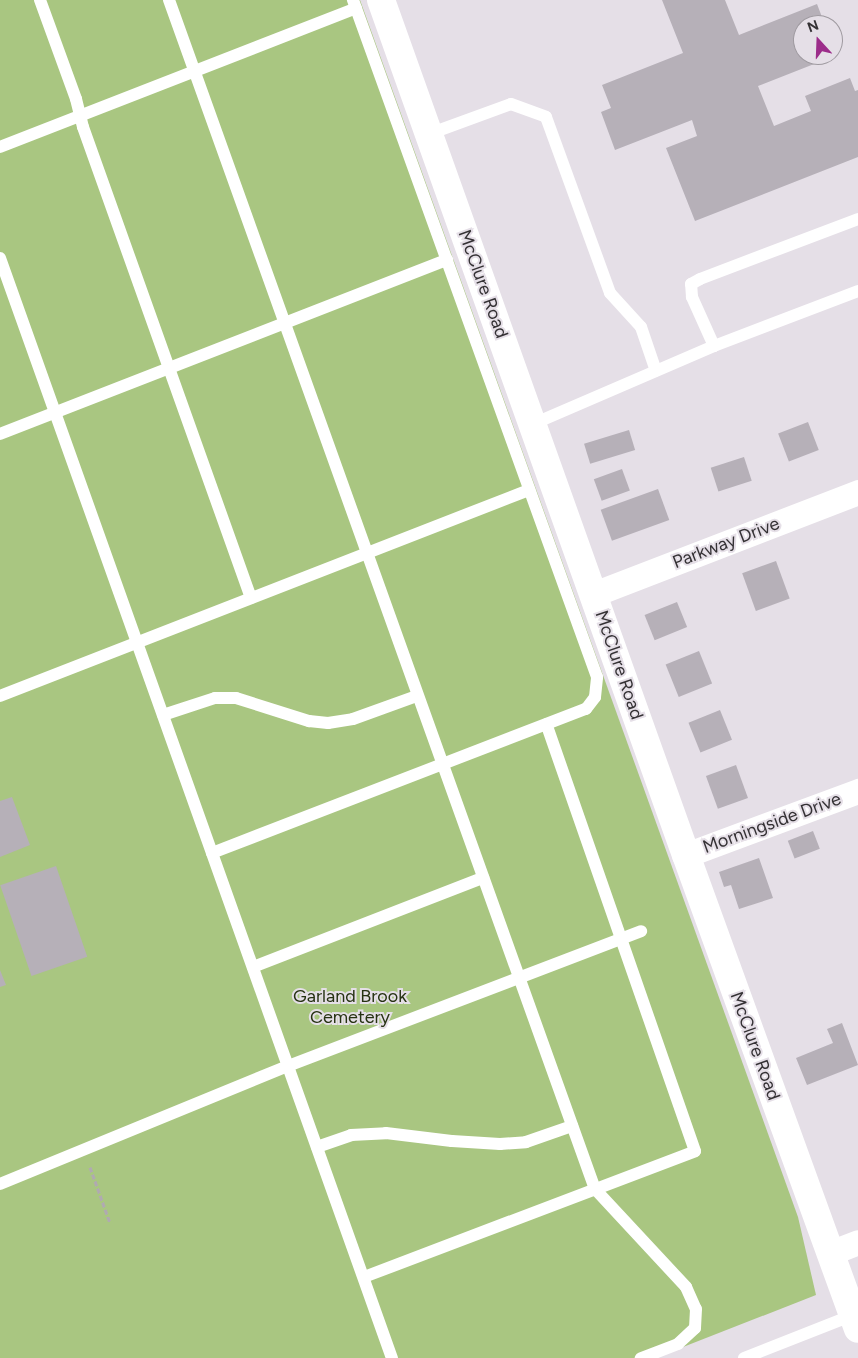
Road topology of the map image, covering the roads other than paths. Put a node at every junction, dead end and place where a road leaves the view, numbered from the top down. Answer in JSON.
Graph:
{"nodes":[{"id":1,"x":40,"y":0,"type":"edge"},
{"id":2,"x":169,"y":0,"type":"edge"},
{"id":3,"x":381,"y":0,"type":"edge"},
{"id":4,"x":354,"y":4,"type":"edge"},
{"id":5,"x":194,"y":71,"type":"junction"},
{"id":6,"x":81,"y":115,"type":"junction"},
{"id":7,"x":429,"y":134,"type":"junction"},
{"id":8,"x":0,"y":147,"type":"edge"},
{"id":9,"x":858,"y":219,"type":"edge"},
{"id":10,"x":0,"y":258,"type":"edge"},
{"id":11,"x":448,"y":260,"type":"junction"},
{"id":12,"x":858,"y":291,"type":"edge"},
{"id":13,"x":284,"y":323,"type":"junction"},
{"id":14,"x":714,"y":346,"type":"junction"},
{"id":15,"x":168,"y":367,"type":"junction"},
{"id":16,"x":656,"y":371,"type":"junction"},
{"id":17,"x":55,"y":412,"type":"junction"},
{"id":18,"x":533,"y":424,"type":"junction"},
{"id":19,"x":0,"y":434,"type":"edge"},
{"id":20,"x":529,"y":490,"type":"junction"},
{"id":21,"x":858,"y":492,"type":"edge"},
{"id":22,"x":366,"y":554,"type":"junction"},
{"id":23,"x":594,"y":594,"type":"junction"},
{"id":24,"x":251,"y":598,"type":"junction"},
{"id":25,"x":138,"y":643,"type":"junction"},
{"id":26,"x":0,"y":696,"type":"edge"},
{"id":27,"x":417,"y":696,"type":"junction"},
{"id":28,"x":163,"y":715,"type":"junction"},
{"id":29,"x":546,"y":724,"type":"junction"},
{"id":30,"x":441,"y":764,"type":"junction"},
{"id":31,"x":858,"y":791,"type":"edge"},
{"id":32,"x":212,"y":853,"type":"junction"},
{"id":33,"x":686,"y":855,"type":"junction"},
{"id":34,"x":483,"y":878,"type":"junction"},
{"id":35,"x":641,"y":931,"type":"dead end"},
{"id":36,"x":621,"y":939,"type":"junction"},
{"id":37,"x":253,"y":967,"type":"junction"},
{"id":38,"x":519,"y":978,"type":"junction"},
{"id":39,"x":288,"y":1066,"type":"junction"},
{"id":40,"x":572,"y":1126,"type":"junction"},
{"id":41,"x":317,"y":1147,"type":"junction"},
{"id":42,"x":0,"y":1184,"type":"edge"},
{"id":43,"x":595,"y":1189,"type":"junction"},
{"id":44,"x":858,"y":1242,"type":"edge"},
{"id":45,"x":830,"y":1253,"type":"junction"},
{"id":46,"x":364,"y":1277,"type":"junction"},
{"id":47,"x":855,"y":1322,"type":"edge"},
{"id":48,"x":392,"y":1358,"type":"edge"},
{"id":49,"x":641,"y":1358,"type":"edge"},
{"id":50,"x":744,"y":1358,"type":"edge"}],
"edges":[{"from":1,"to":6,"type":"lane"},
{"from":2,"to":5,"type":"lane"},
{"from":3,"to":7,"type":"street","name":"McClure Road"},
{"from":4,"to":5,"type":"lane"},
{"from":4,"to":11,"type":"lane"},
{"from":5,"to":6,"type":"lane"},
{"from":5,"to":13,"type":"lane"},
{"from":6,"to":8,"type":"lane"},
{"from":6,"to":15,"type":"lane"},
{"from":7,"to":16,"type":"lane"},
{"from":7,"to":18,"type":"street","name":"McClure Road"},
{"from":9,"to":14,"type":"lane"},
{"from":10,"to":17,"type":"lane"},
{"from":11,"to":13,"type":"lane"},
{"from":11,"to":20,"type":"lane"},
{"from":12,"to":14,"type":"lane"},
{"from":13,"to":15,"type":"lane"},
{"from":13,"to":22,"type":"lane"},
{"from":14,"to":16,"type":"lane"},
{"from":15,"to":17,"type":"lane"},
{"from":15,"to":24,"type":"lane"},
{"from":16,"to":18,"type":"lane"},
{"from":17,"to":19,"type":"lane"},
{"from":17,"to":25,"type":"lane"},
{"from":18,"to":23,"type":"street","name":"McClure Road"},
{"from":20,"to":22,"type":"lane"},
{"from":20,"to":29,"type":"lane"},
{"from":21,"to":23,"type":"street","name":"Parkway Drive"},
{"from":22,"to":24,"type":"lane"},
{"from":22,"to":27,"type":"lane"},
{"from":23,"to":33,"type":"street","name":"McClure Road"},
{"from":24,"to":25,"type":"lane"},
{"from":25,"to":26,"type":"lane"},
{"from":25,"to":28,"type":"lane"},
{"from":27,"to":28,"type":"lane"},
{"from":27,"to":30,"type":"lane"},
{"from":28,"to":32,"type":"lane"},
{"from":29,"to":30,"type":"lane"},
{"from":29,"to":36,"type":"lane"},
{"from":30,"to":32,"type":"lane"},
{"from":30,"to":34,"type":"lane"},
{"from":31,"to":33,"type":"street","name":"Morningside Drive"},
{"from":32,"to":37,"type":"lane"},
{"from":33,"to":45,"type":"street","name":"McClure Road"},
{"from":34,"to":37,"type":"lane"},
{"from":34,"to":38,"type":"lane"},
{"from":35,"to":36,"type":"lane"},
{"from":36,"to":38,"type":"lane"},
{"from":36,"to":43,"type":"lane"},
{"from":37,"to":39,"type":"lane"},
{"from":38,"to":39,"type":"lane"},
{"from":38,"to":40,"type":"lane"},
{"from":39,"to":41,"type":"lane"},
{"from":39,"to":42,"type":"lane"},
{"from":40,"to":41,"type":"lane"},
{"from":40,"to":43,"type":"lane"},
{"from":41,"to":46,"type":"lane"},
{"from":43,"to":46,"type":"lane"},
{"from":43,"to":49,"type":"lane"},
{"from":44,"to":45,"type":"street"},
{"from":45,"to":47,"type":"street","name":"McClure Road"},
{"from":46,"to":48,"type":"lane"},
{"from":47,"to":50,"type":"lane"}]}
